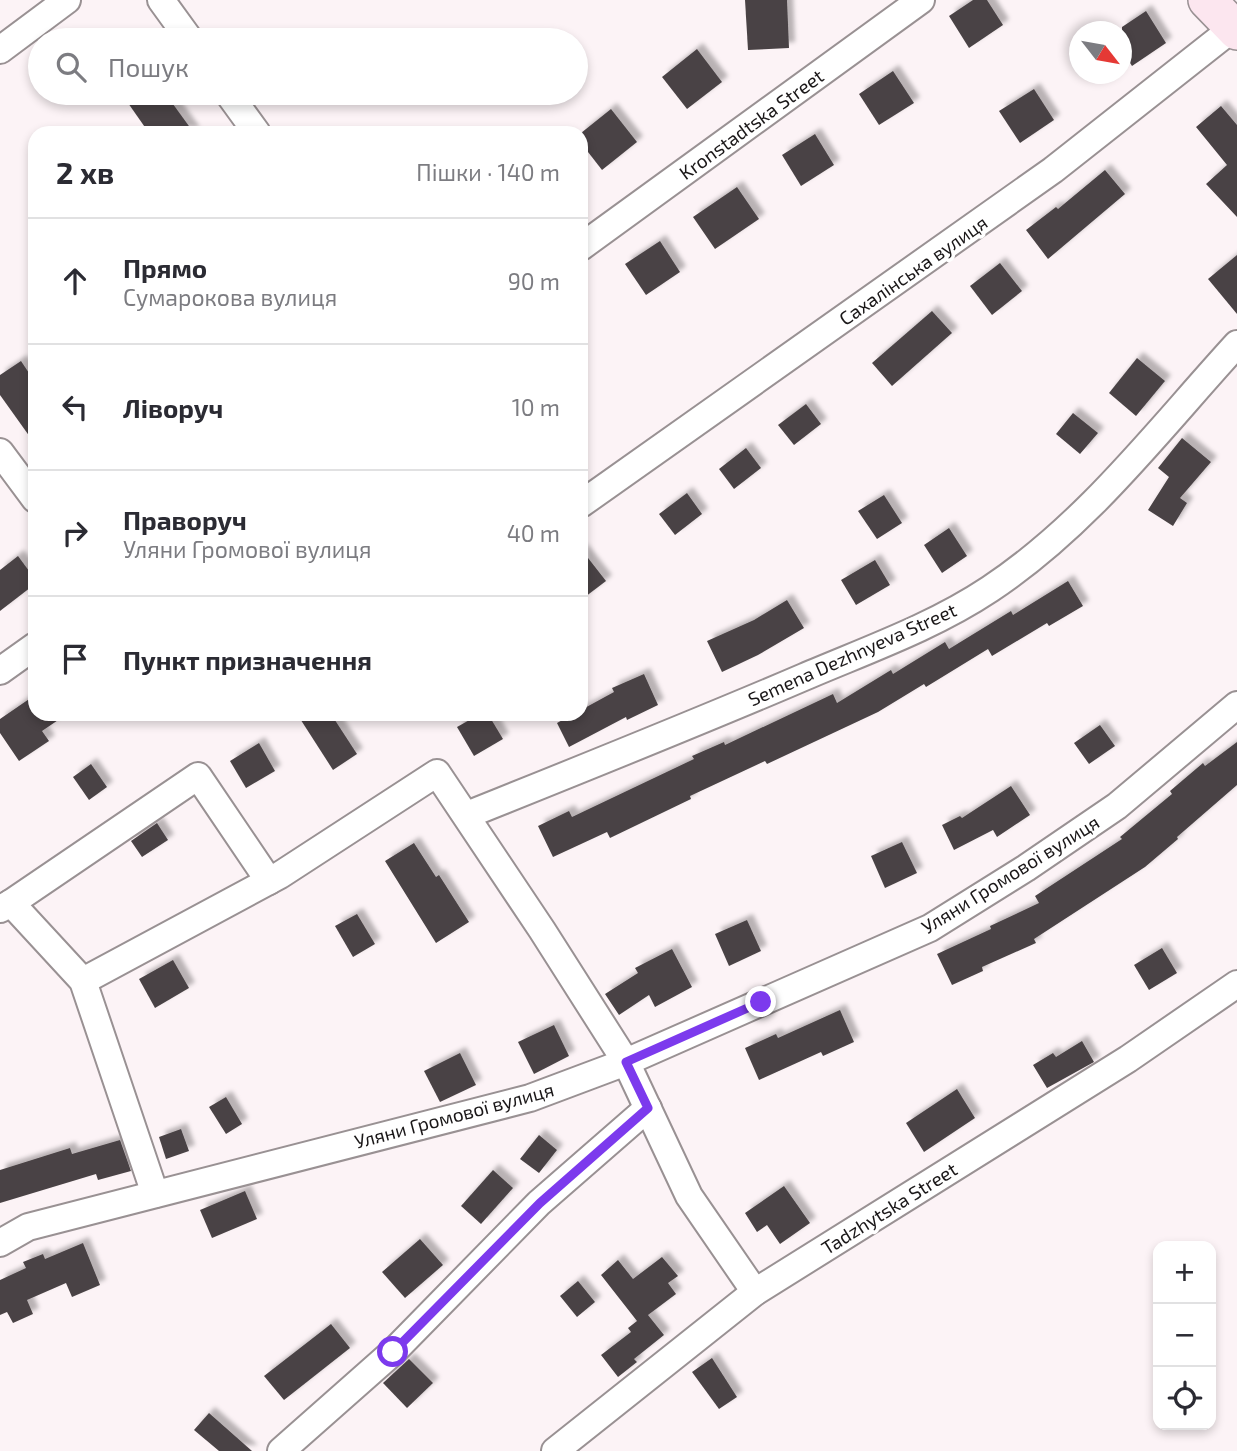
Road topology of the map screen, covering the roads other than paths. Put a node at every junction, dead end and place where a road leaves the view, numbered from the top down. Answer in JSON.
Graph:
{"nodes":[{"id":1,"x":67,"y":0,"type":"edge"},
{"id":2,"x":161,"y":0,"type":"edge"},
{"id":3,"x":921,"y":0,"type":"edge"},
{"id":4,"x":1207,"y":0,"type":"edge"},
{"id":5,"x":29,"y":28,"type":"edge"},
{"id":6,"x":181,"y":28,"type":"edge"},
{"id":7,"x":1236,"y":28,"type":"edge"},
{"id":8,"x":28,"y":29,"type":"edge"},
{"id":9,"x":0,"y":50,"type":"edge"},
{"id":10,"x":237,"y":105,"type":"edge"},
{"id":11,"x":252,"y":126,"type":"edge"},
{"id":12,"x":588,"y":242,"type":"edge"},
{"id":13,"x":1237,"y":344,"type":"edge"},
{"id":14,"x":0,"y":452,"type":"edge"},
{"id":15,"x":28,"y":490,"type":"edge"},
{"id":16,"x":588,"y":499,"type":"edge"},
{"id":17,"x":28,"y":651,"type":"edge"},
{"id":18,"x":0,"y":671,"type":"edge"},
{"id":19,"x":1237,"y":705,"type":"edge"},
{"id":20,"x":467,"y":815,"type":"junction"},
{"id":21,"x":269,"y":881,"type":"junction"},
{"id":22,"x":6,"y":906,"type":"edge"},
{"id":23,"x":83,"y":981,"type":"junction"},
{"id":24,"x":1237,"y":984,"type":"edge"},
{"id":25,"x":626,"y":1062,"type":"junction"},
{"id":26,"x":648,"y":1108,"type":"junction"},
{"id":27,"x":155,"y":1194,"type":"junction"},
{"id":28,"x":0,"y":1243,"type":"edge"},
{"id":29,"x":755,"y":1292,"type":"junction"},
{"id":30,"x":281,"y":1451,"type":"edge"},
{"id":31,"x":555,"y":1451,"type":"edge"}],
"edges":[{"from":1,"to":5,"type":"street"},
{"from":2,"to":6,"type":"street"},
{"from":3,"to":12,"type":"street","name":"Kronstadtska Street"},
{"from":4,"to":7,"type":"street"},
{"from":7,"to":16,"type":"street","name":"Сахалінська вулиця"},
{"from":8,"to":9,"type":"street"},
{"from":10,"to":11,"type":"street"},
{"from":13,"to":20,"type":"street","name":"Semena Dezhnyeva Street"},
{"from":14,"to":15,"type":"street"},
{"from":17,"to":18,"type":"street"},
{"from":19,"to":25,"type":"street","name":"Уляни Громової вулиця"},
{"from":20,"to":21,"type":"street"},
{"from":20,"to":25,"type":"street"},
{"from":21,"to":22,"type":"street"},
{"from":21,"to":23,"type":"street"},
{"from":22,"to":23,"type":"street"},
{"from":23,"to":27,"type":"street"},
{"from":24,"to":29,"type":"street","name":"Tadzhytska Street"},
{"from":25,"to":26,"type":"street"},
{"from":25,"to":27,"type":"street","name":"Уляни Громової вулиця"},
{"from":26,"to":29,"type":"street"},
{"from":26,"to":30,"type":"street"},
{"from":27,"to":28,"type":"street","name":"Уляни Громової вулиця"},
{"from":29,"to":31,"type":"street","name":"Tadzhytska Street"}]}
